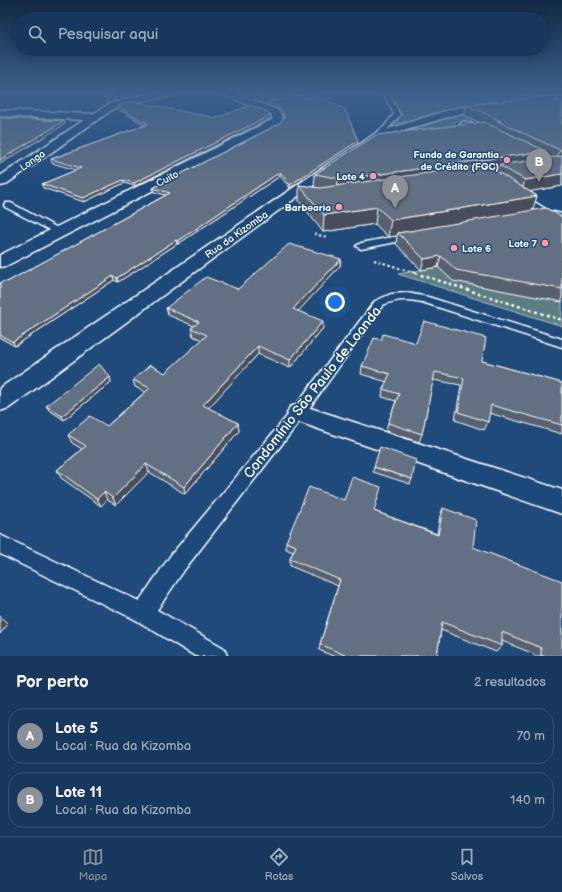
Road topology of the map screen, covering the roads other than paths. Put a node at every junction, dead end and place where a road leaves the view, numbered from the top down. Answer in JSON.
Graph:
{"nodes":[{"id":1,"x":84,"y":124,"type":"edge"},
{"id":2,"x":274,"y":124,"type":"edge"},
{"id":3,"x":389,"y":124,"type":"edge"},
{"id":4,"x":415,"y":124,"type":"edge"},
{"id":5,"x":466,"y":124,"type":"edge"},
{"id":6,"x":491,"y":134,"type":"edge"},
{"id":7,"x":350,"y":154,"type":"junction"},
{"id":8,"x":0,"y":182,"type":"edge"},
{"id":9,"x":512,"y":193,"type":"edge"},
{"id":10,"x":8,"y":205,"type":"dead end"},
{"id":11,"x":546,"y":212,"type":"junction"},
{"id":12,"x":532,"y":215,"type":"edge"},
{"id":13,"x":562,"y":217,"type":"edge"},
{"id":14,"x":60,"y":232,"type":"junction"},
{"id":15,"x":420,"y":235,"type":"edge"},
{"id":16,"x":361,"y":246,"type":"road end"},
{"id":17,"x":0,"y":262,"type":"edge"},
{"id":18,"x":562,"y":343,"type":"edge"},
{"id":19,"x":0,"y":401,"type":"edge"},
{"id":20,"x":298,"y":413,"type":"junction"},
{"id":21,"x":562,"y":502,"type":"edge"},
{"id":22,"x":0,"y":544,"type":"edge"},
{"id":23,"x":143,"y":613,"type":"junction"},
{"id":24,"x":216,"y":656,"type":"edge"}],
"edges":[{"from":1,"to":8,"type":"street","name":"Longa"},
{"from":2,"to":14,"type":"street","name":"Cuito"},
{"from":3,"to":7,"type":"lane"},
{"from":4,"to":7,"type":"street","name":"Rua da Kizomba"},
{"from":5,"to":6,"type":"lane"},
{"from":7,"to":19,"type":"street","name":"Rua da Kizomba"},
{"from":9,"to":11,"type":"lane"},
{"from":10,"to":14,"type":"lane"},
{"from":11,"to":12,"type":"lane"},
{"from":11,"to":13,"type":"lane"},
{"from":14,"to":17,"type":"street","name":"Cuito"},
{"from":15,"to":16,"type":"lane"},
{"from":18,"to":20,"type":"lane","name":"Condomínio São Paulo de Loanda"},
{"from":20,"to":21,"type":"street"},
{"from":20,"to":23,"type":"lane","name":"Condomínio São Paulo de Loanda"},
{"from":22,"to":23,"type":"lane"},
{"from":23,"to":24,"type":"lane"}]}
